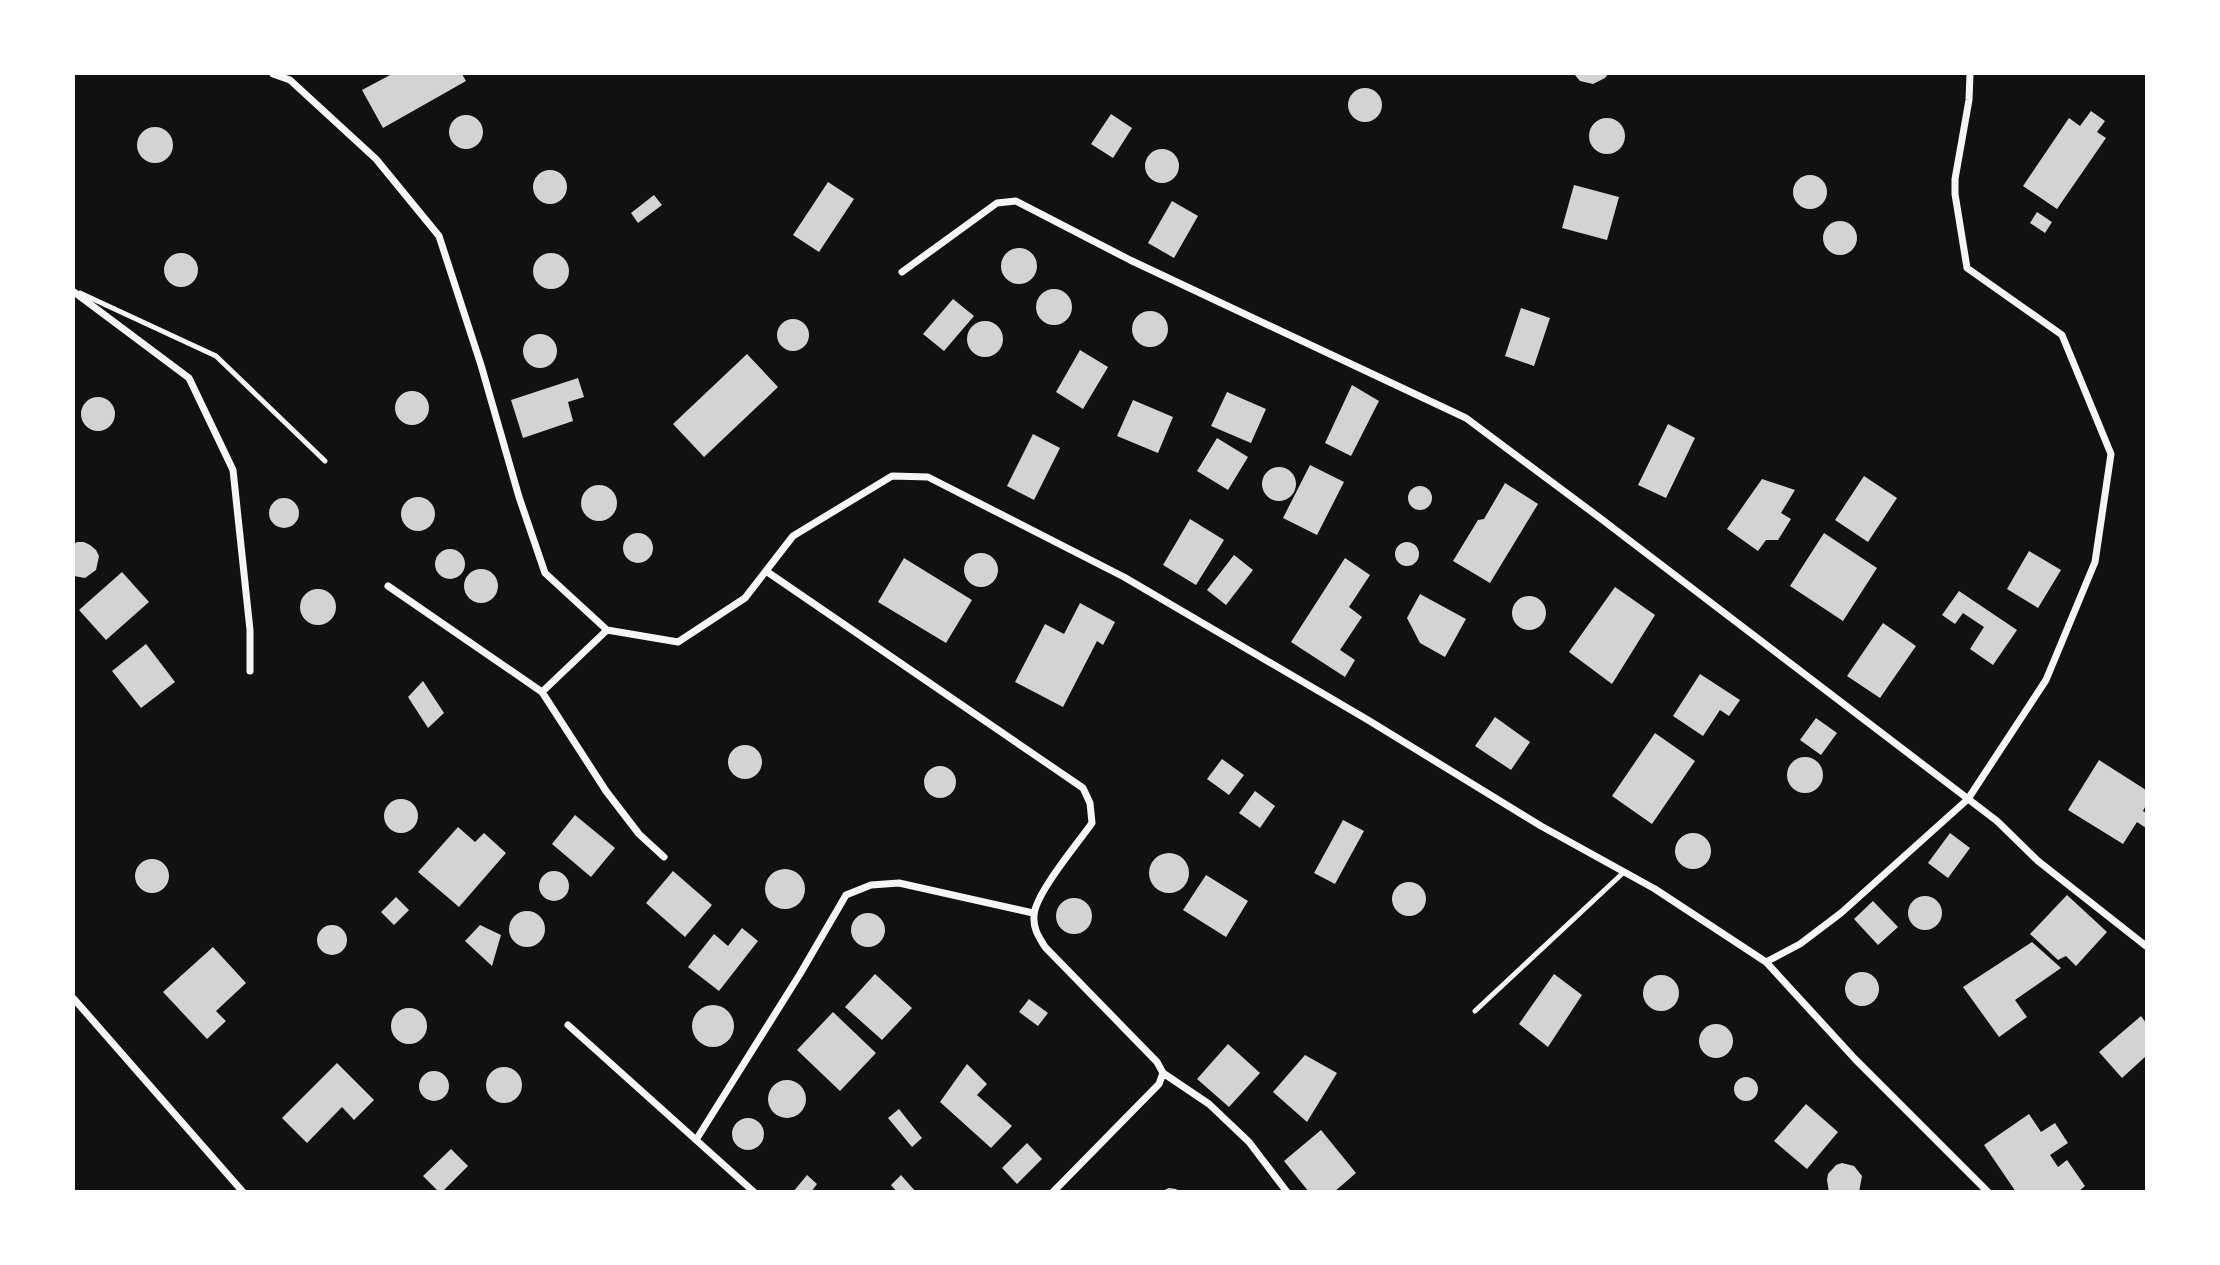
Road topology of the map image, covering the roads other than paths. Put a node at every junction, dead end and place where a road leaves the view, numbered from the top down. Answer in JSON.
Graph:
{"nodes":[{"id":1,"x":273,"y":74,"type":"edge"},
{"id":2,"x":1970,"y":74,"type":"edge"},
{"id":3,"x":902,"y":272,"type":"dead end"},
{"id":4,"x":74,"y":291,"type":"edge"},
{"id":5,"x":325,"y":461,"type":"dead end"},
{"id":6,"x":766,"y":571,"type":"junction"},
{"id":7,"x":388,"y":586,"type":"dead end"},
{"id":8,"x":607,"y":630,"type":"junction"},
{"id":9,"x":250,"y":671,"type":"dead end"},
{"id":10,"x":542,"y":692,"type":"junction"},
{"id":11,"x":1968,"y":799,"type":"junction"},
{"id":12,"x":664,"y":857,"type":"dead end"},
{"id":13,"x":1625,"y":872,"type":"junction"},
{"id":14,"x":1033,"y":913,"type":"junction"},
{"id":15,"x":2147,"y":946,"type":"edge"},
{"id":16,"x":1766,"y":962,"type":"junction"},
{"id":17,"x":74,"y":999,"type":"edge"},
{"id":18,"x":1475,"y":1011,"type":"dead end"},
{"id":19,"x":568,"y":1025,"type":"dead end"},
{"id":20,"x":1163,"y":1073,"type":"junction"},
{"id":21,"x":696,"y":1140,"type":"junction"},
{"id":22,"x":243,"y":1192,"type":"edge"},
{"id":23,"x":754,"y":1192,"type":"edge"},
{"id":24,"x":1053,"y":1192,"type":"edge"},
{"id":25,"x":1287,"y":1192,"type":"edge"},
{"id":26,"x":1989,"y":1192,"type":"edge"}],
"edges":[{"from":1,"to":8,"type":"street"},
{"from":2,"to":11,"type":"street"},
{"from":3,"to":11,"type":"street"},
{"from":4,"to":5,"type":"lane"},
{"from":4,"to":9,"type":"street"},
{"from":6,"to":8,"type":"street"},
{"from":6,"to":13,"type":"street"},
{"from":6,"to":14,"type":"street"},
{"from":7,"to":10,"type":"street"},
{"from":8,"to":10,"type":"street"},
{"from":10,"to":12,"type":"street"},
{"from":11,"to":15,"type":"street"},
{"from":11,"to":16,"type":"street"},
{"from":13,"to":16,"type":"street"},
{"from":13,"to":18,"type":"lane"},
{"from":14,"to":20,"type":"street"},
{"from":14,"to":21,"type":"street"},
{"from":16,"to":26,"type":"street"},
{"from":17,"to":22,"type":"street"},
{"from":19,"to":21,"type":"street"},
{"from":20,"to":24,"type":"street"},
{"from":20,"to":25,"type":"street"},
{"from":21,"to":23,"type":"street"}]}
